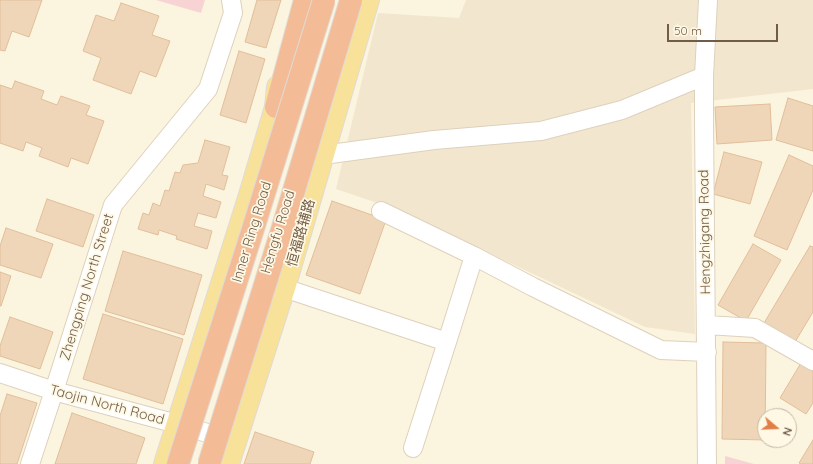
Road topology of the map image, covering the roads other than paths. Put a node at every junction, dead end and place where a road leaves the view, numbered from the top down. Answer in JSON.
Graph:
{"nodes":[{"id":1,"x":231,"y":0,"type":"edge"},
{"id":2,"x":296,"y":0,"type":"edge"},
{"id":3,"x":305,"y":0,"type":"edge"},
{"id":4,"x":325,"y":0,"type":"edge"},
{"id":5,"x":350,"y":0,"type":"edge"},
{"id":6,"x":368,"y":0,"type":"edge"},
{"id":7,"x":708,"y":0,"type":"edge"},
{"id":8,"x":704,"y":76,"type":"junction"},
{"id":9,"x":276,"y":107,"type":"junction"},
{"id":10,"x":323,"y":155,"type":"junction"},
{"id":11,"x":297,"y":171,"type":"junction"},
{"id":12,"x":274,"y":175,"type":"junction"},
{"id":13,"x":307,"y":210,"type":"junction"},
{"id":14,"x":381,"y":211,"type":"dead end"},
{"id":15,"x":474,"y":256,"type":"junction"},
{"id":16,"x":284,"y":288,"type":"junction"},
{"id":17,"x":706,"y":325,"type":"junction"},
{"id":18,"x":447,"y":342,"type":"junction"},
{"id":19,"x":707,"y":352,"type":"junction"},
{"id":20,"x":813,"y":362,"type":"edge"},
{"id":21,"x":0,"y":373,"type":"edge"},
{"id":22,"x":54,"y":391,"type":"junction"},
{"id":23,"x":195,"y":429,"type":"junction"},
{"id":24,"x":413,"y":448,"type":"dead end"},
{"id":25,"x":30,"y":464,"type":"edge"},
{"id":26,"x":164,"y":464,"type":"edge"},
{"id":27,"x":178,"y":464,"type":"edge"},
{"id":28,"x":183,"y":464,"type":"edge"},
{"id":29,"x":204,"y":464,"type":"edge"},
{"id":30,"x":209,"y":464,"type":"edge"},
{"id":31,"x":228,"y":464,"type":"edge"},
{"id":32,"x":707,"y":464,"type":"edge"}],
"edges":[{"from":1,"to":22,"type":"street","name":"Zhengping North Street"},
{"from":2,"to":9,"type":"main road"},
{"from":3,"to":9,"type":"highway"},
{"from":4,"to":12,"type":"main road","name":"Hengfu Road"},
{"from":4,"to":27,"type":"highway","name":"Inner Ring Road","bridge":true},
{"from":5,"to":11,"type":"main road","name":"Hengfu Road"},
{"from":5,"to":30,"type":"highway","name":"Inner Ring Road","bridge":true},
{"from":6,"to":10,"type":"main road","name":"恒福路辅路"},
{"from":7,"to":8,"type":"street","name":"Hengzhigang Road"},
{"from":8,"to":10,"type":"street"},
{"from":8,"to":17,"type":"street","name":"Hengzhigang Road"},
{"from":9,"to":12,"type":"main road"},
{"from":9,"to":23,"type":"main road"},
{"from":10,"to":13,"type":"main road","name":"恒福路辅路"},
{"from":11,"to":13,"type":"main road"},
{"from":11,"to":23,"type":"main road","name":"Hengfu Road"},
{"from":12,"to":23,"type":"main road","name":"Hengfu Road"},
{"from":13,"to":16,"type":"main road","name":"恒福路辅路"},
{"from":14,"to":15,"type":"street"},
{"from":15,"to":18,"type":"street"},
{"from":15,"to":19,"type":"street"},
{"from":16,"to":18,"type":"street"},
{"from":16,"to":31,"type":"main road","name":"恒福路辅路"},
{"from":17,"to":19,"type":"street","name":"Hengzhigang Road"},
{"from":17,"to":20,"type":"street"},
{"from":18,"to":24,"type":"street"},
{"from":19,"to":32,"type":"street","name":"Hengzhigang Road"},
{"from":21,"to":22,"type":"street","name":"Taojin North Road"},
{"from":22,"to":23,"type":"street","name":"Taojin North Road"},
{"from":22,"to":25,"type":"street","name":"Zhengping North Street"},
{"from":23,"to":26,"type":"main road"},
{"from":23,"to":28,"type":"main road","name":"Hengfu Road"},
{"from":23,"to":29,"type":"main road","name":"Hengfu Road"}]}
